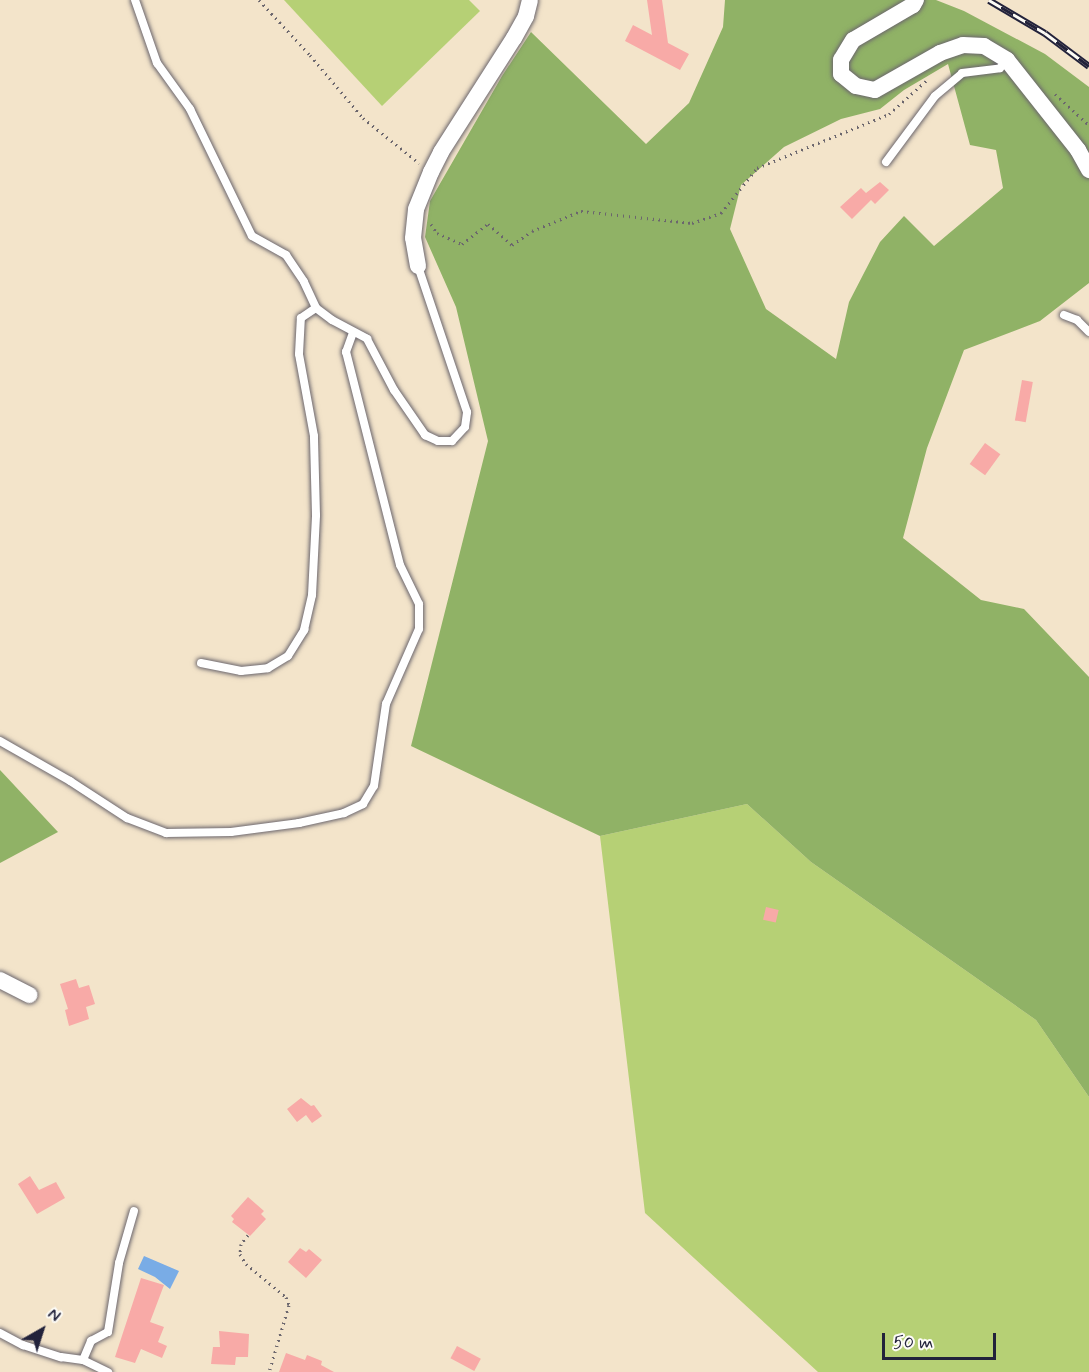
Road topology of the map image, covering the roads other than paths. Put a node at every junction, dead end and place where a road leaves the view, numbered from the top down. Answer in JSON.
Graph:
{"nodes":[{"id":1,"x":135,"y":0,"type":"edge"},
{"id":2,"x":530,"y":0,"type":"edge"},
{"id":3,"x":915,"y":0,"type":"edge"},
{"id":4,"x":1007,"y":60,"type":"junction"},
{"id":5,"x":886,"y":162,"type":"dead end"},
{"id":6,"x":1089,"y":170,"type":"edge"},
{"id":7,"x":418,"y":266,"type":"joint"},
{"id":8,"x":316,"y":308,"type":"junction"},
{"id":9,"x":1064,"y":315,"type":"dead end"},
{"id":10,"x":1089,"y":332,"type":"edge"},
{"id":11,"x":353,"y":333,"type":"junction"},
{"id":12,"x":201,"y":663,"type":"dead end"},
{"id":13,"x":0,"y":741,"type":"edge"},
{"id":14,"x":0,"y":980,"type":"edge"},
{"id":15,"x":30,"y":995,"type":"dead end"},
{"id":16,"x":134,"y":1211,"type":"dead end"},
{"id":17,"x":0,"y":1333,"type":"edge"},
{"id":18,"x":83,"y":1360,"type":"junction"},
{"id":19,"x":108,"y":1372,"type":"edge"}],
"edges":[{"from":1,"to":8,"type":"lane"},
{"from":2,"to":7,"type":"street"},
{"from":3,"to":4,"type":"street"},
{"from":4,"to":5,"type":"lane"},
{"from":4,"to":6,"type":"street"},
{"from":7,"to":11,"type":"lane"},
{"from":8,"to":11,"type":"lane"},
{"from":8,"to":12,"type":"lane"},
{"from":9,"to":10,"type":"lane"},
{"from":11,"to":13,"type":"lane"},
{"from":14,"to":15,"type":"street"},
{"from":16,"to":18,"type":"lane"},
{"from":17,"to":18,"type":"lane"},
{"from":18,"to":19,"type":"lane"}]}
